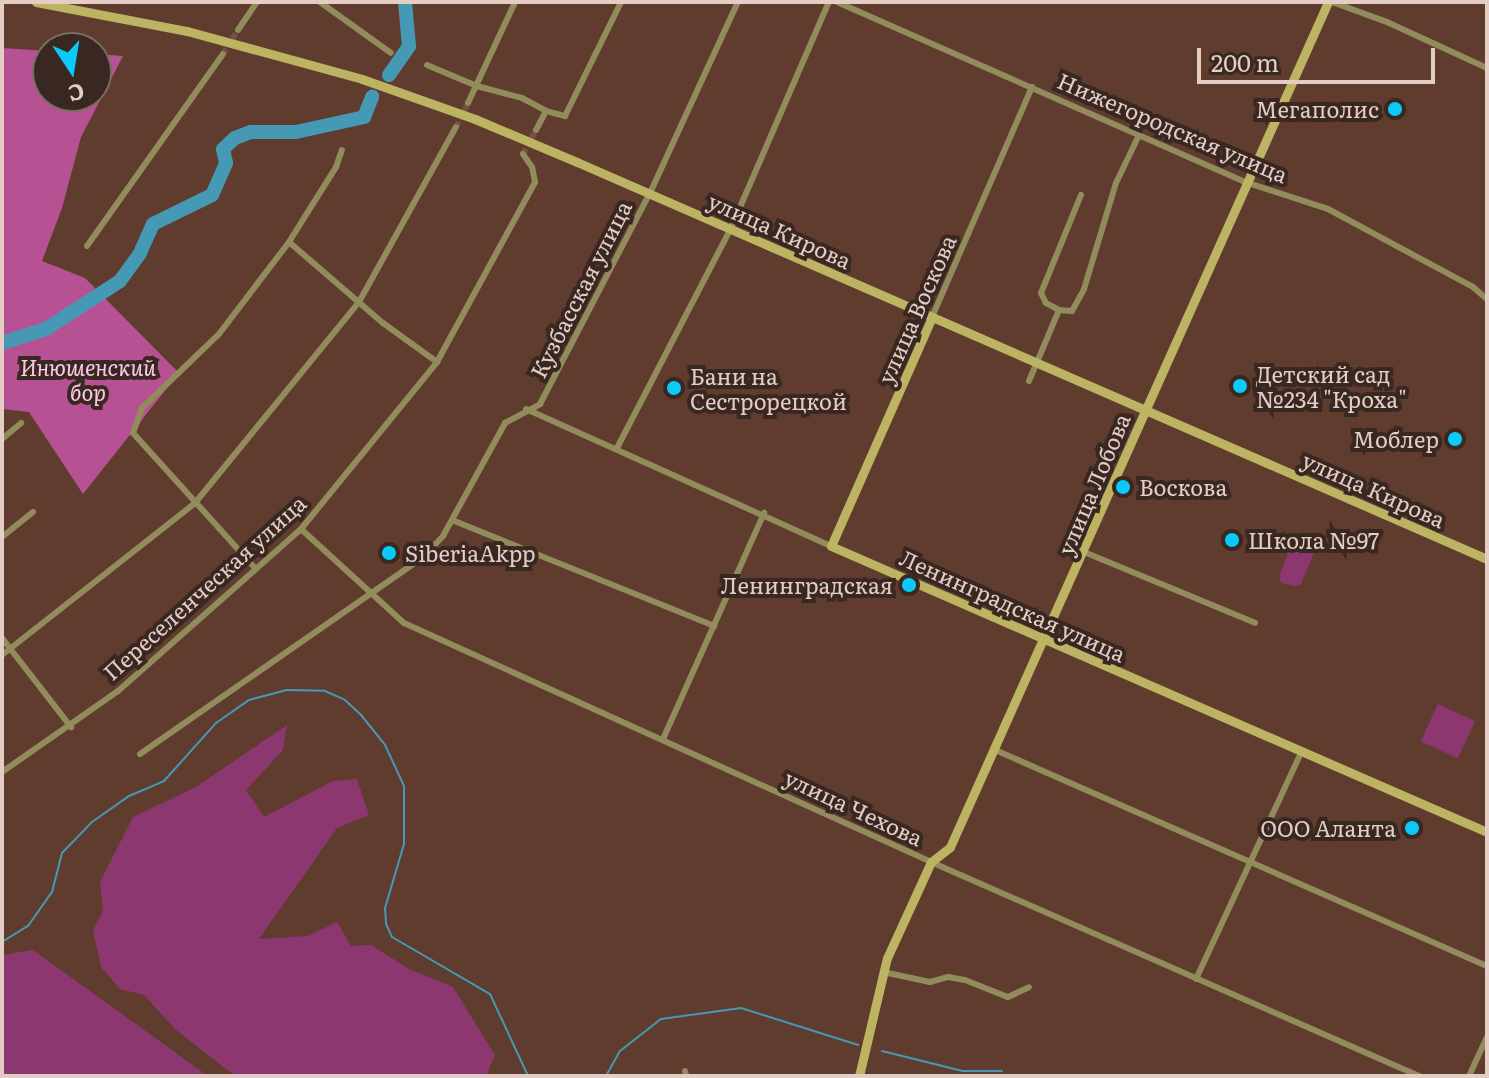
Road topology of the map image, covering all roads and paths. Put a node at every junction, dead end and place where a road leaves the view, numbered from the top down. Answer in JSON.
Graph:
{"nodes":[{"id":1,"x":36,"y":2,"type":"edge"},
{"id":2,"x":257,"y":2,"type":"edge"},
{"id":3,"x":320,"y":2,"type":"edge"},
{"id":4,"x":515,"y":2,"type":"edge"},
{"id":5,"x":621,"y":2,"type":"edge"},
{"id":6,"x":738,"y":2,"type":"edge"},
{"id":7,"x":829,"y":2,"type":"edge"},
{"id":8,"x":837,"y":2,"type":"edge"},
{"id":9,"x":1330,"y":2,"type":"edge"},
{"id":10,"x":238,"y":30,"type":"tunnel mouth"},
{"id":11,"x":391,"y":53,"type":"dead end"},
{"id":12,"x":223,"y":54,"type":"tunnel mouth"},
{"id":13,"x":427,"y":65,"type":"dead end"},
{"id":14,"x":1487,"y":68,"type":"edge"},
{"id":15,"x":477,"y":86,"type":"junction"},
{"id":16,"x":1032,"y":87,"type":"junction"},
{"id":17,"x":468,"y":103,"type":"tunnel mouth"},
{"id":18,"x":546,"y":111,"type":"junction"},
{"id":19,"x":456,"y":127,"type":"tunnel mouth"},
{"id":20,"x":536,"y":130,"type":"tunnel mouth"},
{"id":21,"x":1139,"y":135,"type":"junction"},
{"id":22,"x":342,"y":150,"type":"dead end"},
{"id":23,"x":523,"y":154,"type":"tunnel mouth"},
{"id":24,"x":1245,"y":182,"type":"junction"},
{"id":25,"x":650,"y":193,"type":"junction"},
{"id":26,"x":1081,"y":195,"type":"dead end"},
{"id":27,"x":731,"y":228,"type":"junction"},
{"id":28,"x":289,"y":242,"type":"junction"},
{"id":29,"x":87,"y":246,"type":"dead end"},
{"id":30,"x":1487,"y":299,"type":"edge"},
{"id":31,"x":359,"y":302,"type":"junction"},
{"id":32,"x":1059,"y":310,"type":"junction"},
{"id":33,"x":932,"y":317,"type":"junction"},
{"id":34,"x":437,"y":362,"type":"junction"},
{"id":35,"x":1038,"y":363,"type":"junction"},
{"id":36,"x":1029,"y":381,"type":"dead end"},
{"id":37,"x":1144,"y":408,"type":"junction"},
{"id":38,"x":526,"y":409,"type":"junction"},
{"id":39,"x":21,"y":423,"type":"dead end"},
{"id":40,"x":2,"y":439,"type":"edge"},
{"id":41,"x":617,"y":448,"type":"junction"},
{"id":42,"x":195,"y":503,"type":"junction"},
{"id":43,"x":33,"y":512,"type":"dead end"},
{"id":44,"x":764,"y":513,"type":"junction"},
{"id":45,"x":452,"y":520,"type":"junction"},
{"id":46,"x":301,"y":529,"type":"junction"},
{"id":47,"x":2,"y":537,"type":"edge"},
{"id":48,"x":831,"y":546,"type":"junction"},
{"id":49,"x":1084,"y":552,"type":"junction"},
{"id":50,"x":1487,"y":559,"type":"edge"},
{"id":51,"x":255,"y":568,"type":"junction"},
{"id":52,"x":369,"y":592,"type":"junction"},
{"id":53,"x":1255,"y":623,"type":"dead end"},
{"id":54,"x":714,"y":626,"type":"junction"},
{"id":55,"x":2,"y":638,"type":"edge"},
{"id":56,"x":1046,"y":638,"type":"junction"},
{"id":57,"x":12,"y":648,"type":"junction"},
{"id":58,"x":2,"y":655,"type":"edge"},
{"id":59,"x":71,"y":727,"type":"junction"},
{"id":60,"x":663,"y":739,"type":"junction"},
{"id":61,"x":993,"y":749,"type":"junction"},
{"id":62,"x":1301,"y":753,"type":"junction"},
{"id":63,"x":140,"y":754,"type":"dead end"},
{"id":64,"x":2,"y":772,"type":"edge"},
{"id":65,"x":1487,"y":832,"type":"edge"},
{"id":66,"x":1251,"y":861,"type":"junction"},
{"id":67,"x":931,"y":862,"type":"junction"},
{"id":68,"x":1487,"y":966,"type":"edge"},
{"id":69,"x":882,"y":972,"type":"junction"},
{"id":70,"x":1196,"y":979,"type":"junction"},
{"id":71,"x":1029,"y":987,"type":"dead end"},
{"id":72,"x":1487,"y":1037,"type":"edge"},
{"id":73,"x":859,"y":1076,"type":"edge"},
{"id":74,"x":1419,"y":1076,"type":"edge"},
{"id":75,"x":1469,"y":1076,"type":"edge"}],
"edges":[{"from":1,"to":25,"type":"street","name":"улица Кирова","bridge":true},
{"from":2,"to":10,"type":"street"},
{"from":3,"to":11,"type":"street"},
{"from":4,"to":15,"type":"street"},
{"from":5,"to":18,"type":"street"},
{"from":6,"to":25,"type":"street","name":"Кузбасская улица"},
{"from":7,"to":27,"type":"street"},
{"from":8,"to":16,"type":"street","name":"Нижегородская улица"},
{"from":9,"to":14,"type":"street"},
{"from":9,"to":24,"type":"street","name":"улица Лобова"},
{"from":12,"to":29,"type":"street"},
{"from":13,"to":15,"type":"street"},
{"from":15,"to":17,"type":"street"},
{"from":15,"to":18,"type":"street"},
{"from":16,"to":21,"type":"street","name":"Нижегородская улица"},
{"from":16,"to":33,"type":"street","name":"улица Воскова"},
{"from":18,"to":20,"type":"street"},
{"from":19,"to":31,"type":"street"},
{"from":21,"to":24,"type":"street","name":"Нижегородская улица"},
{"from":21,"to":32,"type":"street"},
{"from":22,"to":28,"type":"street"},
{"from":23,"to":34,"type":"street","name":"Переселенческая улица"},
{"from":24,"to":30,"type":"street","name":"Нижегородская улица"},
{"from":24,"to":37,"type":"street","name":"улица Лобова"},
{"from":25,"to":27,"type":"street","name":"улица Кирова"},
{"from":25,"to":38,"type":"street","name":"Кузбасская улица"},
{"from":26,"to":32,"type":"street"},
{"from":27,"to":33,"type":"street","name":"улица Кирова"},
{"from":27,"to":41,"type":"street"},
{"from":28,"to":31,"type":"street"},
{"from":28,"to":42,"type":"street"},
{"from":31,"to":34,"type":"street"},
{"from":31,"to":42,"type":"street"},
{"from":32,"to":35,"type":"street"},
{"from":33,"to":35,"type":"street","name":"улица Кирова"},
{"from":33,"to":48,"type":"street","name":"улица Воскова"},
{"from":34,"to":46,"type":"street","name":"Переселенческая улица"},
{"from":35,"to":36,"type":"street"},
{"from":35,"to":37,"type":"street","name":"улица Кирова"},
{"from":37,"to":49,"type":"street","name":"улица Лобова"},
{"from":37,"to":50,"type":"street","name":"улица Кирова"},
{"from":38,"to":41,"type":"street","name":"Ленинградская улица"},
{"from":38,"to":45,"type":"street","name":"Кузбасская улица"},
{"from":39,"to":40,"type":"street"},
{"from":41,"to":44,"type":"street","name":"Ленинградская улица"},
{"from":42,"to":51,"type":"street"},
{"from":42,"to":57,"type":"street"},
{"from":43,"to":47,"type":"street"},
{"from":44,"to":48,"type":"street","name":"Ленинградская улица"},
{"from":44,"to":54,"type":"street"},
{"from":45,"to":52,"type":"street","name":"Кузбасская улица"},
{"from":45,"to":54,"type":"street"},
{"from":46,"to":51,"type":"street","name":"Переселенческая улица"},
{"from":46,"to":52,"type":"street","name":"улица Чехова"},
{"from":48,"to":56,"type":"street","name":"Ленинградская улица"},
{"from":49,"to":53,"type":"street"},
{"from":49,"to":56,"type":"street","name":"улица Лобова"},
{"from":51,"to":59,"type":"street","name":"Переселенческая улица"},
{"from":52,"to":60,"type":"street","name":"улица Чехова"},
{"from":52,"to":63,"type":"street","name":"Кузбасская улица"},
{"from":54,"to":60,"type":"street"},
{"from":55,"to":57,"type":"street"},
{"from":56,"to":61,"type":"street","name":"улица Лобова"},
{"from":56,"to":62,"type":"street","name":"Ленинградская улица"},
{"from":57,"to":58,"type":"street"},
{"from":57,"to":59,"type":"street"},
{"from":59,"to":64,"type":"street","name":"Переселенческая улица"},
{"from":60,"to":67,"type":"street","name":"улица Чехова"},
{"from":61,"to":66,"type":"street"},
{"from":61,"to":67,"type":"street","name":"улица Лобова"},
{"from":62,"to":65,"type":"street","name":"Ленинградская улица"},
{"from":62,"to":66,"type":"street"},
{"from":66,"to":68,"type":"street"},
{"from":66,"to":70,"type":"street"},
{"from":67,"to":69,"type":"street","name":"улица Лобова"},
{"from":67,"to":70,"type":"street","name":"улица Чехова"},
{"from":69,"to":71,"type":"street"},
{"from":69,"to":73,"type":"street","name":"улица Лобова"},
{"from":70,"to":74,"type":"street","name":"улица Чехова"},
{"from":72,"to":75,"type":"street"}]}
